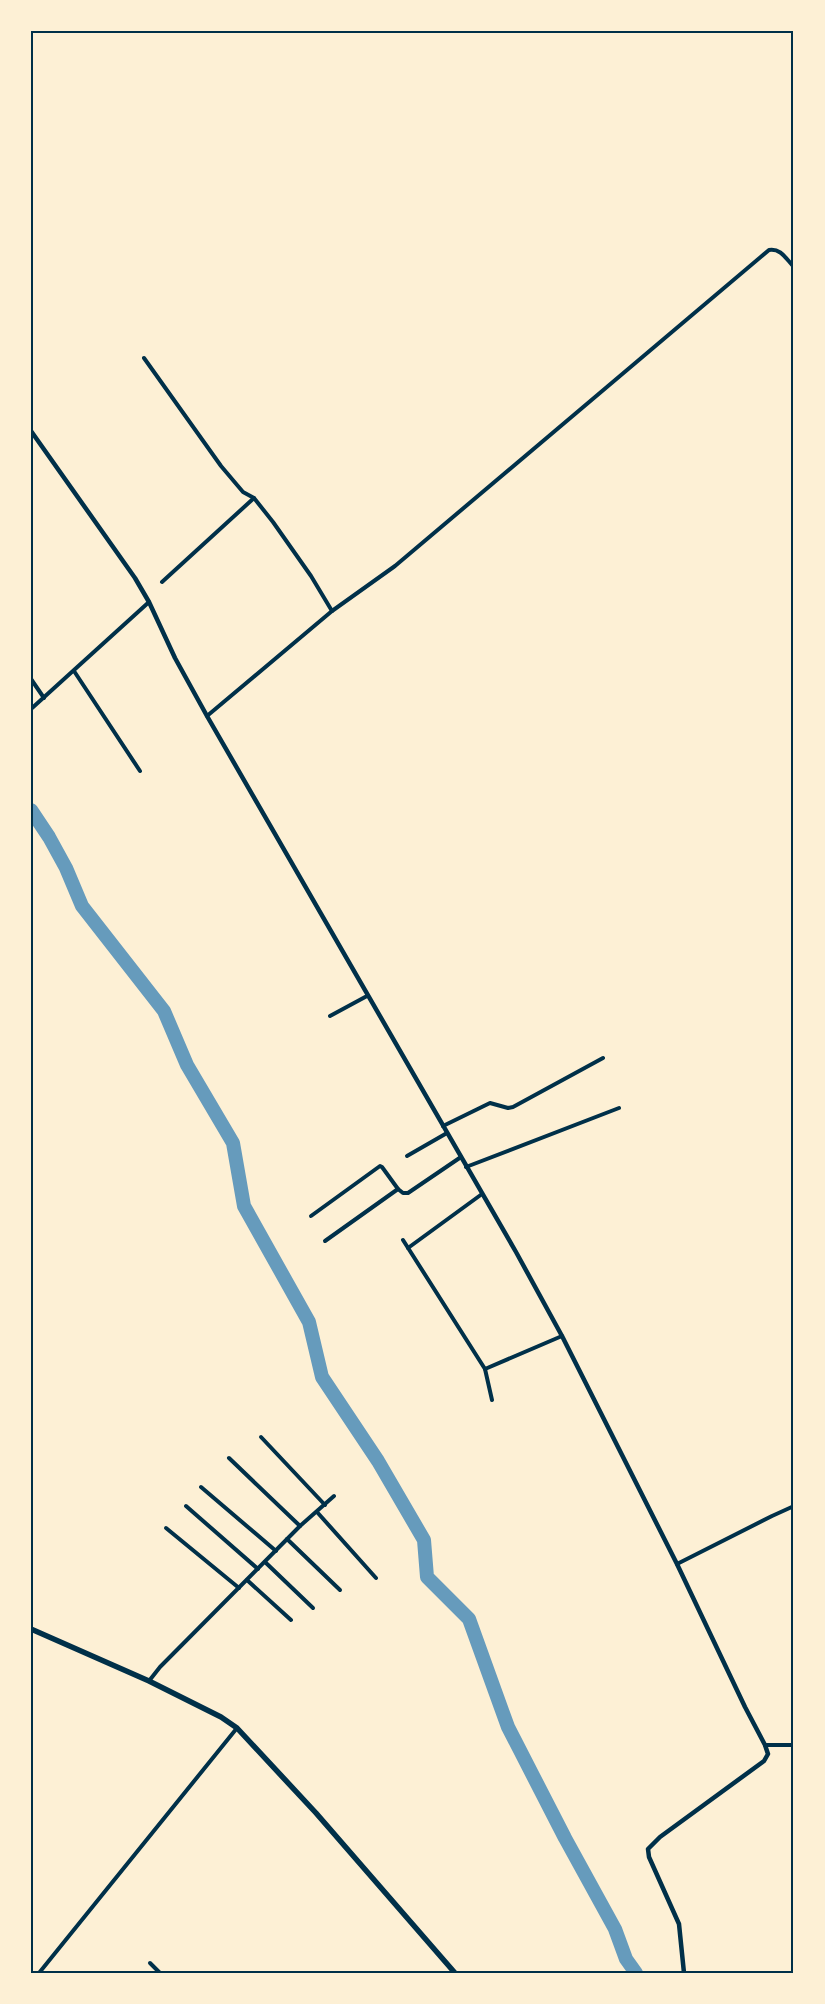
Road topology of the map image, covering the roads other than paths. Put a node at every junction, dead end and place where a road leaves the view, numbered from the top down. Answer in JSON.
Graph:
{"nodes":[{"id":1,"x":794,"y":267,"type":"edge"},
{"id":2,"x":144,"y":358,"type":"dead end"},
{"id":3,"x":31,"y":431,"type":"edge"},
{"id":4,"x":254,"y":498,"type":"junction"},
{"id":5,"x":162,"y":582,"type":"dead end"},
{"id":6,"x":150,"y":602,"type":"junction"},
{"id":7,"x":332,"y":611,"type":"junction"},
{"id":8,"x":74,"y":671,"type":"junction"},
{"id":9,"x":31,"y":679,"type":"edge"},
{"id":10,"x":44,"y":698,"type":"junction"},
{"id":11,"x":31,"y":709,"type":"edge"},
{"id":12,"x":207,"y":716,"type":"junction"},
{"id":13,"x":140,"y":772,"type":"dead end"},
{"id":14,"x":367,"y":996,"type":"junction"},
{"id":15,"x":330,"y":1016,"type":"dead end"},
{"id":16,"x":603,"y":1058,"type":"dead end"},
{"id":17,"x":619,"y":1108,"type":"dead end"},
{"id":18,"x":443,"y":1126,"type":"junction"},
{"id":19,"x":447,"y":1133,"type":"junction"},
{"id":20,"x":407,"y":1156,"type":"dead end"},
{"id":21,"x":461,"y":1156,"type":"junction"},
{"id":22,"x":466,"y":1167,"type":"junction"},
{"id":23,"x":398,"y":1188,"type":"junction"},
{"id":24,"x":482,"y":1194,"type":"junction"},
{"id":25,"x":311,"y":1216,"type":"dead end"},
{"id":26,"x":403,"y":1240,"type":"dead end"},
{"id":27,"x":325,"y":1241,"type":"dead end"},
{"id":28,"x":408,"y":1248,"type":"junction"},
{"id":29,"x":562,"y":1336,"type":"junction"},
{"id":30,"x":485,"y":1369,"type":"junction"},
{"id":31,"x":492,"y":1400,"type":"dead end"},
{"id":32,"x":261,"y":1436,"type":"dead end"},
{"id":33,"x":229,"y":1458,"type":"dead end"},
{"id":34,"x":201,"y":1487,"type":"dead end"},
{"id":35,"x":334,"y":1496,"type":"dead end"},
{"id":36,"x":325,"y":1505,"type":"junction"},
{"id":37,"x":186,"y":1506,"type":"dead end"},
{"id":38,"x":794,"y":1506,"type":"edge"},
{"id":39,"x":316,"y":1512,"type":"junction"},
{"id":40,"x":300,"y":1526,"type":"junction"},
{"id":41,"x":166,"y":1528,"type":"dead end"},
{"id":42,"x":288,"y":1539,"type":"junction"},
{"id":43,"x":276,"y":1551,"type":"junction"},
{"id":44,"x":265,"y":1562,"type":"junction"},
{"id":45,"x":677,"y":1564,"type":"junction"},
{"id":46,"x":258,"y":1569,"type":"junction"},
{"id":47,"x":376,"y":1578,"type":"dead end"},
{"id":48,"x":247,"y":1580,"type":"junction"},
{"id":49,"x":239,"y":1588,"type":"junction"},
{"id":50,"x":340,"y":1590,"type":"dead end"},
{"id":51,"x":313,"y":1608,"type":"dead end"},
{"id":52,"x":291,"y":1620,"type":"dead end"},
{"id":53,"x":31,"y":1629,"type":"edge"},
{"id":54,"x":149,"y":1681,"type":"junction"},
{"id":55,"x":237,"y":1728,"type":"junction"},
{"id":56,"x":765,"y":1745,"type":"junction"},
{"id":57,"x":794,"y":1745,"type":"edge"},
{"id":58,"x":150,"y":1963,"type":"dead end"},
{"id":59,"x":39,"y":1973,"type":"edge"},
{"id":60,"x":160,"y":1973,"type":"edge"},
{"id":61,"x":455,"y":1973,"type":"edge"},
{"id":62,"x":684,"y":1973,"type":"edge"}],
"edges":[{"from":1,"to":7,"type":"street"},
{"from":2,"to":4,"type":"street"},
{"from":3,"to":6,"type":"street"},
{"from":4,"to":5,"type":"street"},
{"from":4,"to":7,"type":"street"},
{"from":6,"to":8,"type":"street"},
{"from":6,"to":12,"type":"street"},
{"from":7,"to":12,"type":"street"},
{"from":8,"to":10,"type":"street"},
{"from":8,"to":13,"type":"street"},
{"from":9,"to":10,"type":"street"},
{"from":10,"to":11,"type":"street"},
{"from":12,"to":14,"type":"street"},
{"from":14,"to":15,"type":"street"},
{"from":14,"to":18,"type":"street"},
{"from":16,"to":18,"type":"street"},
{"from":17,"to":22,"type":"street"},
{"from":18,"to":19,"type":"street"},
{"from":19,"to":20,"type":"street"},
{"from":19,"to":21,"type":"street"},
{"from":21,"to":22,"type":"street"},
{"from":21,"to":23,"type":"street"},
{"from":22,"to":24,"type":"street"},
{"from":23,"to":25,"type":"street"},
{"from":23,"to":27,"type":"street"},
{"from":24,"to":28,"type":"street"},
{"from":24,"to":29,"type":"street"},
{"from":26,"to":28,"type":"street"},
{"from":28,"to":30,"type":"street"},
{"from":29,"to":30,"type":"street"},
{"from":29,"to":45,"type":"street"},
{"from":30,"to":31,"type":"street"},
{"from":32,"to":36,"type":"street"},
{"from":33,"to":40,"type":"street"},
{"from":34,"to":43,"type":"street"},
{"from":35,"to":36,"type":"street"},
{"from":36,"to":39,"type":"street"},
{"from":37,"to":46,"type":"street"},
{"from":38,"to":45,"type":"street"},
{"from":39,"to":40,"type":"street"},
{"from":39,"to":47,"type":"street"},
{"from":40,"to":42,"type":"street"},
{"from":41,"to":49,"type":"street"},
{"from":42,"to":43,"type":"street"},
{"from":42,"to":50,"type":"street"},
{"from":43,"to":44,"type":"street"},
{"from":44,"to":46,"type":"street"},
{"from":44,"to":51,"type":"street"},
{"from":45,"to":56,"type":"street"},
{"from":46,"to":48,"type":"street"},
{"from":48,"to":49,"type":"street"},
{"from":48,"to":52,"type":"street"},
{"from":49,"to":54,"type":"street"},
{"from":53,"to":54,"type":"main road"},
{"from":54,"to":55,"type":"main road"},
{"from":55,"to":59,"type":"street"},
{"from":55,"to":61,"type":"main road"},
{"from":56,"to":57,"type":"street"},
{"from":56,"to":62,"type":"street"},
{"from":58,"to":60,"type":"street"}]}
